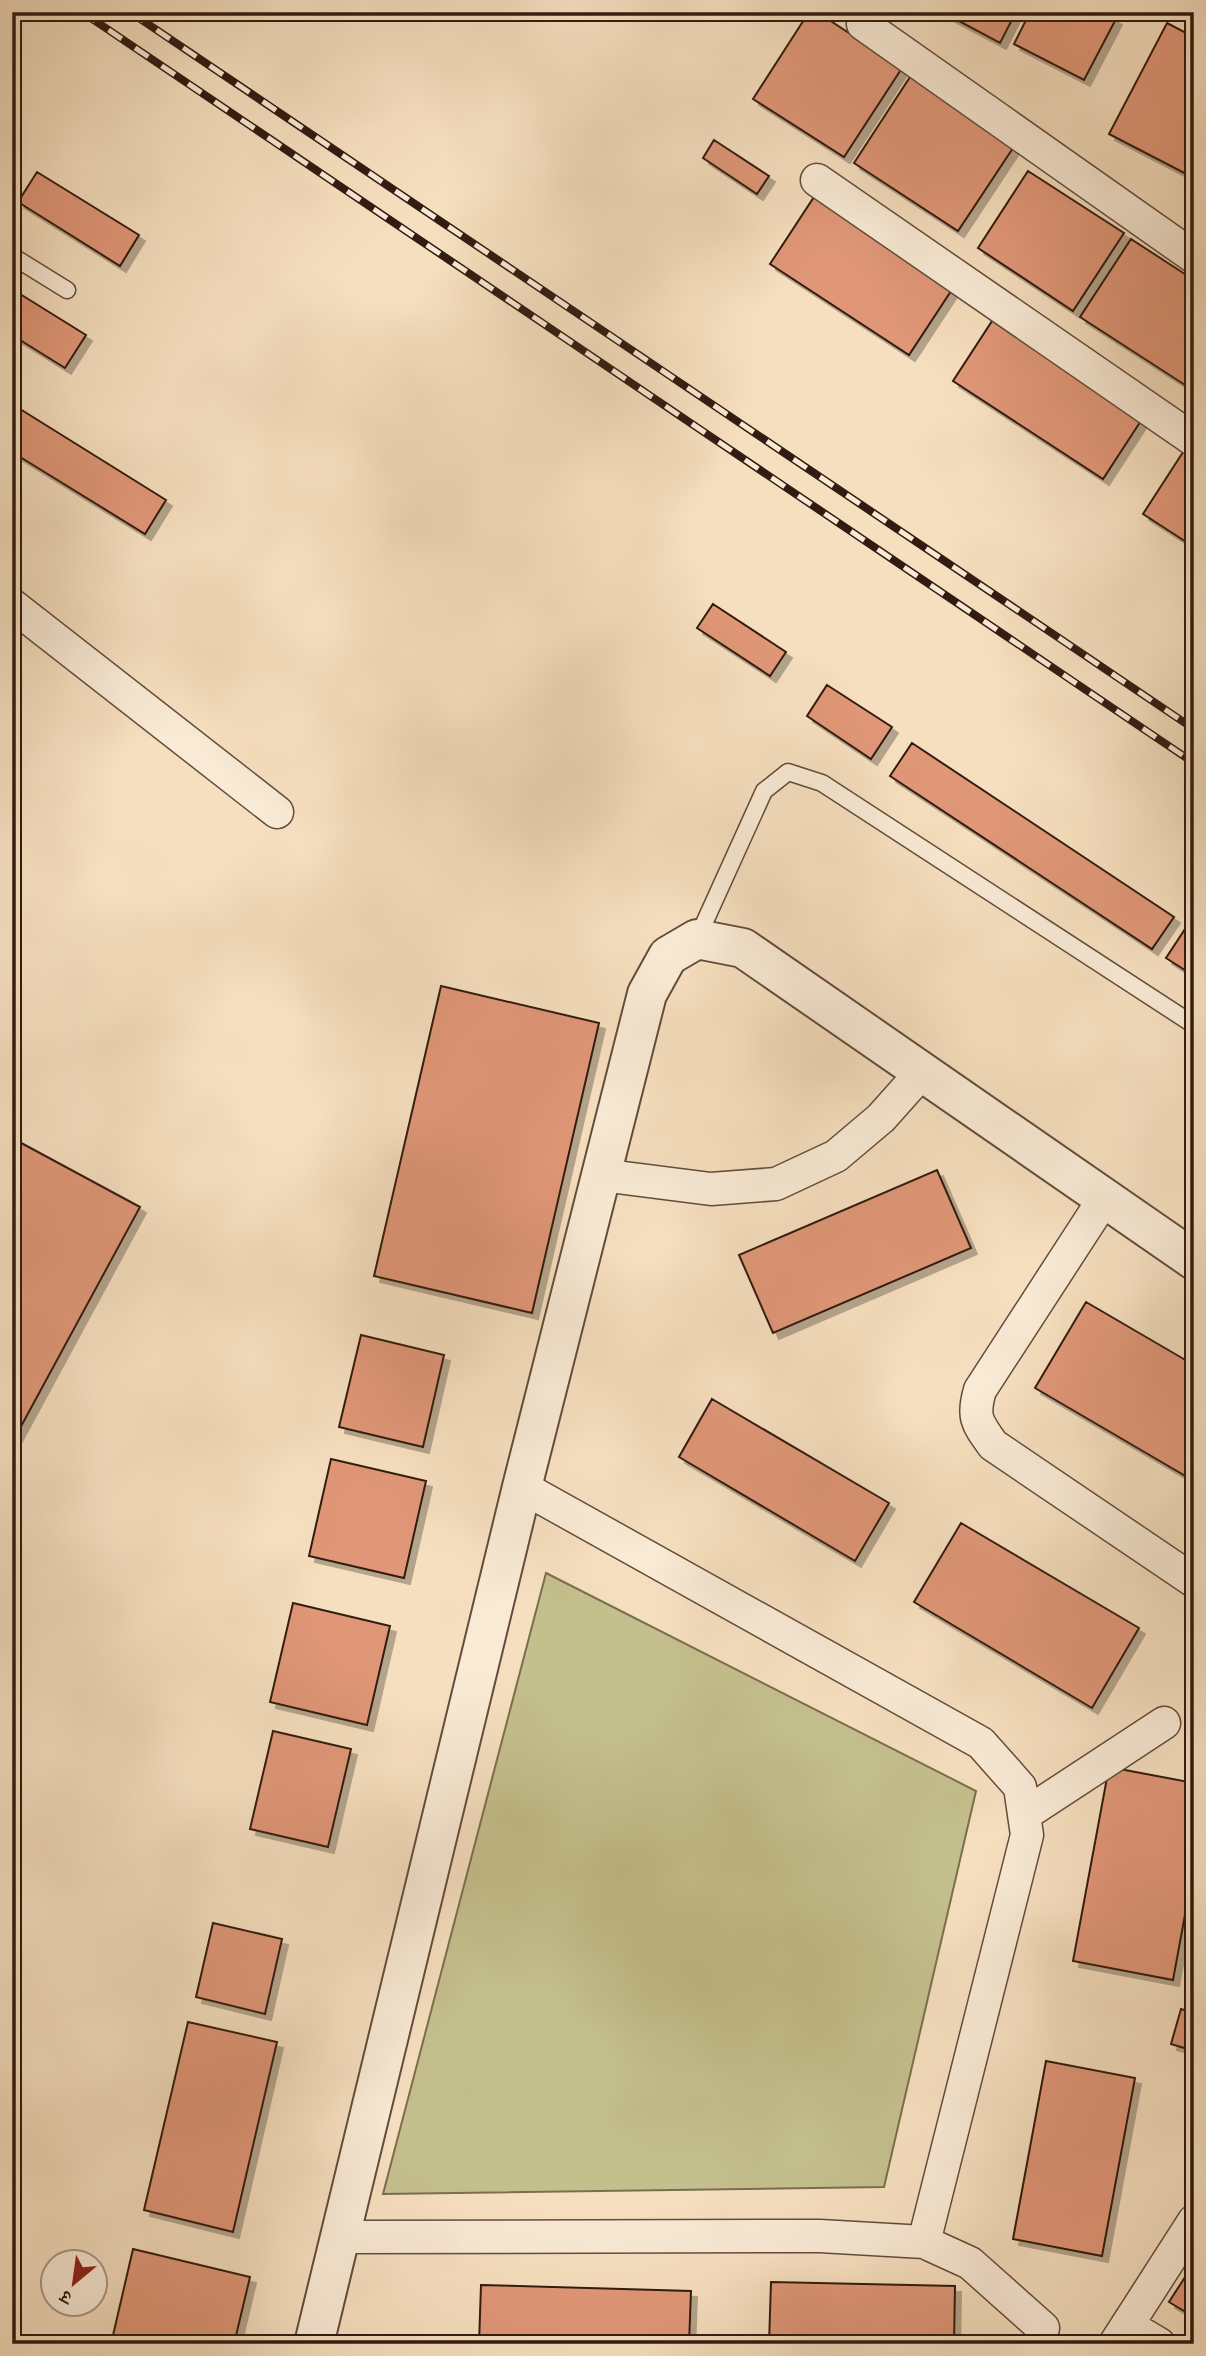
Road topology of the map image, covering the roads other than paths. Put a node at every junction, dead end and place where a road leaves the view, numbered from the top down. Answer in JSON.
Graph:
{"nodes":[{"id":1,"x":863,"y":24,"type":"dead end"},
{"id":2,"x":817,"y":180,"type":"dead end"},
{"id":3,"x":12,"y":256,"type":"edge"},
{"id":4,"x":1194,"y":257,"type":"edge"},
{"id":5,"x":67,"y":290,"type":"dead end"},
{"id":6,"x":1194,"y":440,"type":"edge"},
{"id":7,"x":12,"y":605,"type":"edge"},
{"id":8,"x":277,"y":812,"type":"dead end"},
{"id":9,"x":696,"y":939,"type":"junction"},
{"id":10,"x":1194,"y":1025,"type":"edge"},
{"id":11,"x":922,"y":1072,"type":"junction"},
{"id":12,"x":601,"y":1175,"type":"junction"},
{"id":13,"x":1104,"y":1199,"type":"junction"},
{"id":14,"x":1194,"y":1261,"type":"edge"},
{"id":15,"x":522,"y":1487,"type":"junction"},
{"id":16,"x":1194,"y":1581,"type":"edge"},
{"id":17,"x":1164,"y":1723,"type":"dead end"},
{"id":18,"x":1024,"y":1815,"type":"junction"},
{"id":19,"x":1194,"y":2221,"type":"edge"},
{"id":20,"x":341,"y":2237,"type":"junction"},
{"id":21,"x":924,"y":2242,"type":"junction"},
{"id":22,"x":1043,"y":2328,"type":"dead end"},
{"id":23,"x":1121,"y":2335,"type":"edge"},
{"id":24,"x":314,"y":2344,"type":"edge"},
{"id":25,"x":1159,"y":2344,"type":"edge"}],
"edges":[{"from":1,"to":4,"type":"street"},
{"from":2,"to":6,"type":"street"},
{"from":3,"to":5,"type":"lane"},
{"from":7,"to":8,"type":"street"},
{"from":9,"to":10,"type":"lane"},
{"from":9,"to":11,"type":"street"},
{"from":9,"to":12,"type":"street"},
{"from":11,"to":12,"type":"street"},
{"from":11,"to":13,"type":"street"},
{"from":12,"to":15,"type":"street"},
{"from":13,"to":14,"type":"street"},
{"from":13,"to":16,"type":"street"},
{"from":15,"to":18,"type":"street"},
{"from":15,"to":20,"type":"street"},
{"from":17,"to":18,"type":"street"},
{"from":18,"to":21,"type":"street"},
{"from":19,"to":23,"type":"street"},
{"from":20,"to":21,"type":"street"},
{"from":20,"to":24,"type":"street"},
{"from":21,"to":22,"type":"street"},
{"from":23,"to":25,"type":"street"}]}
